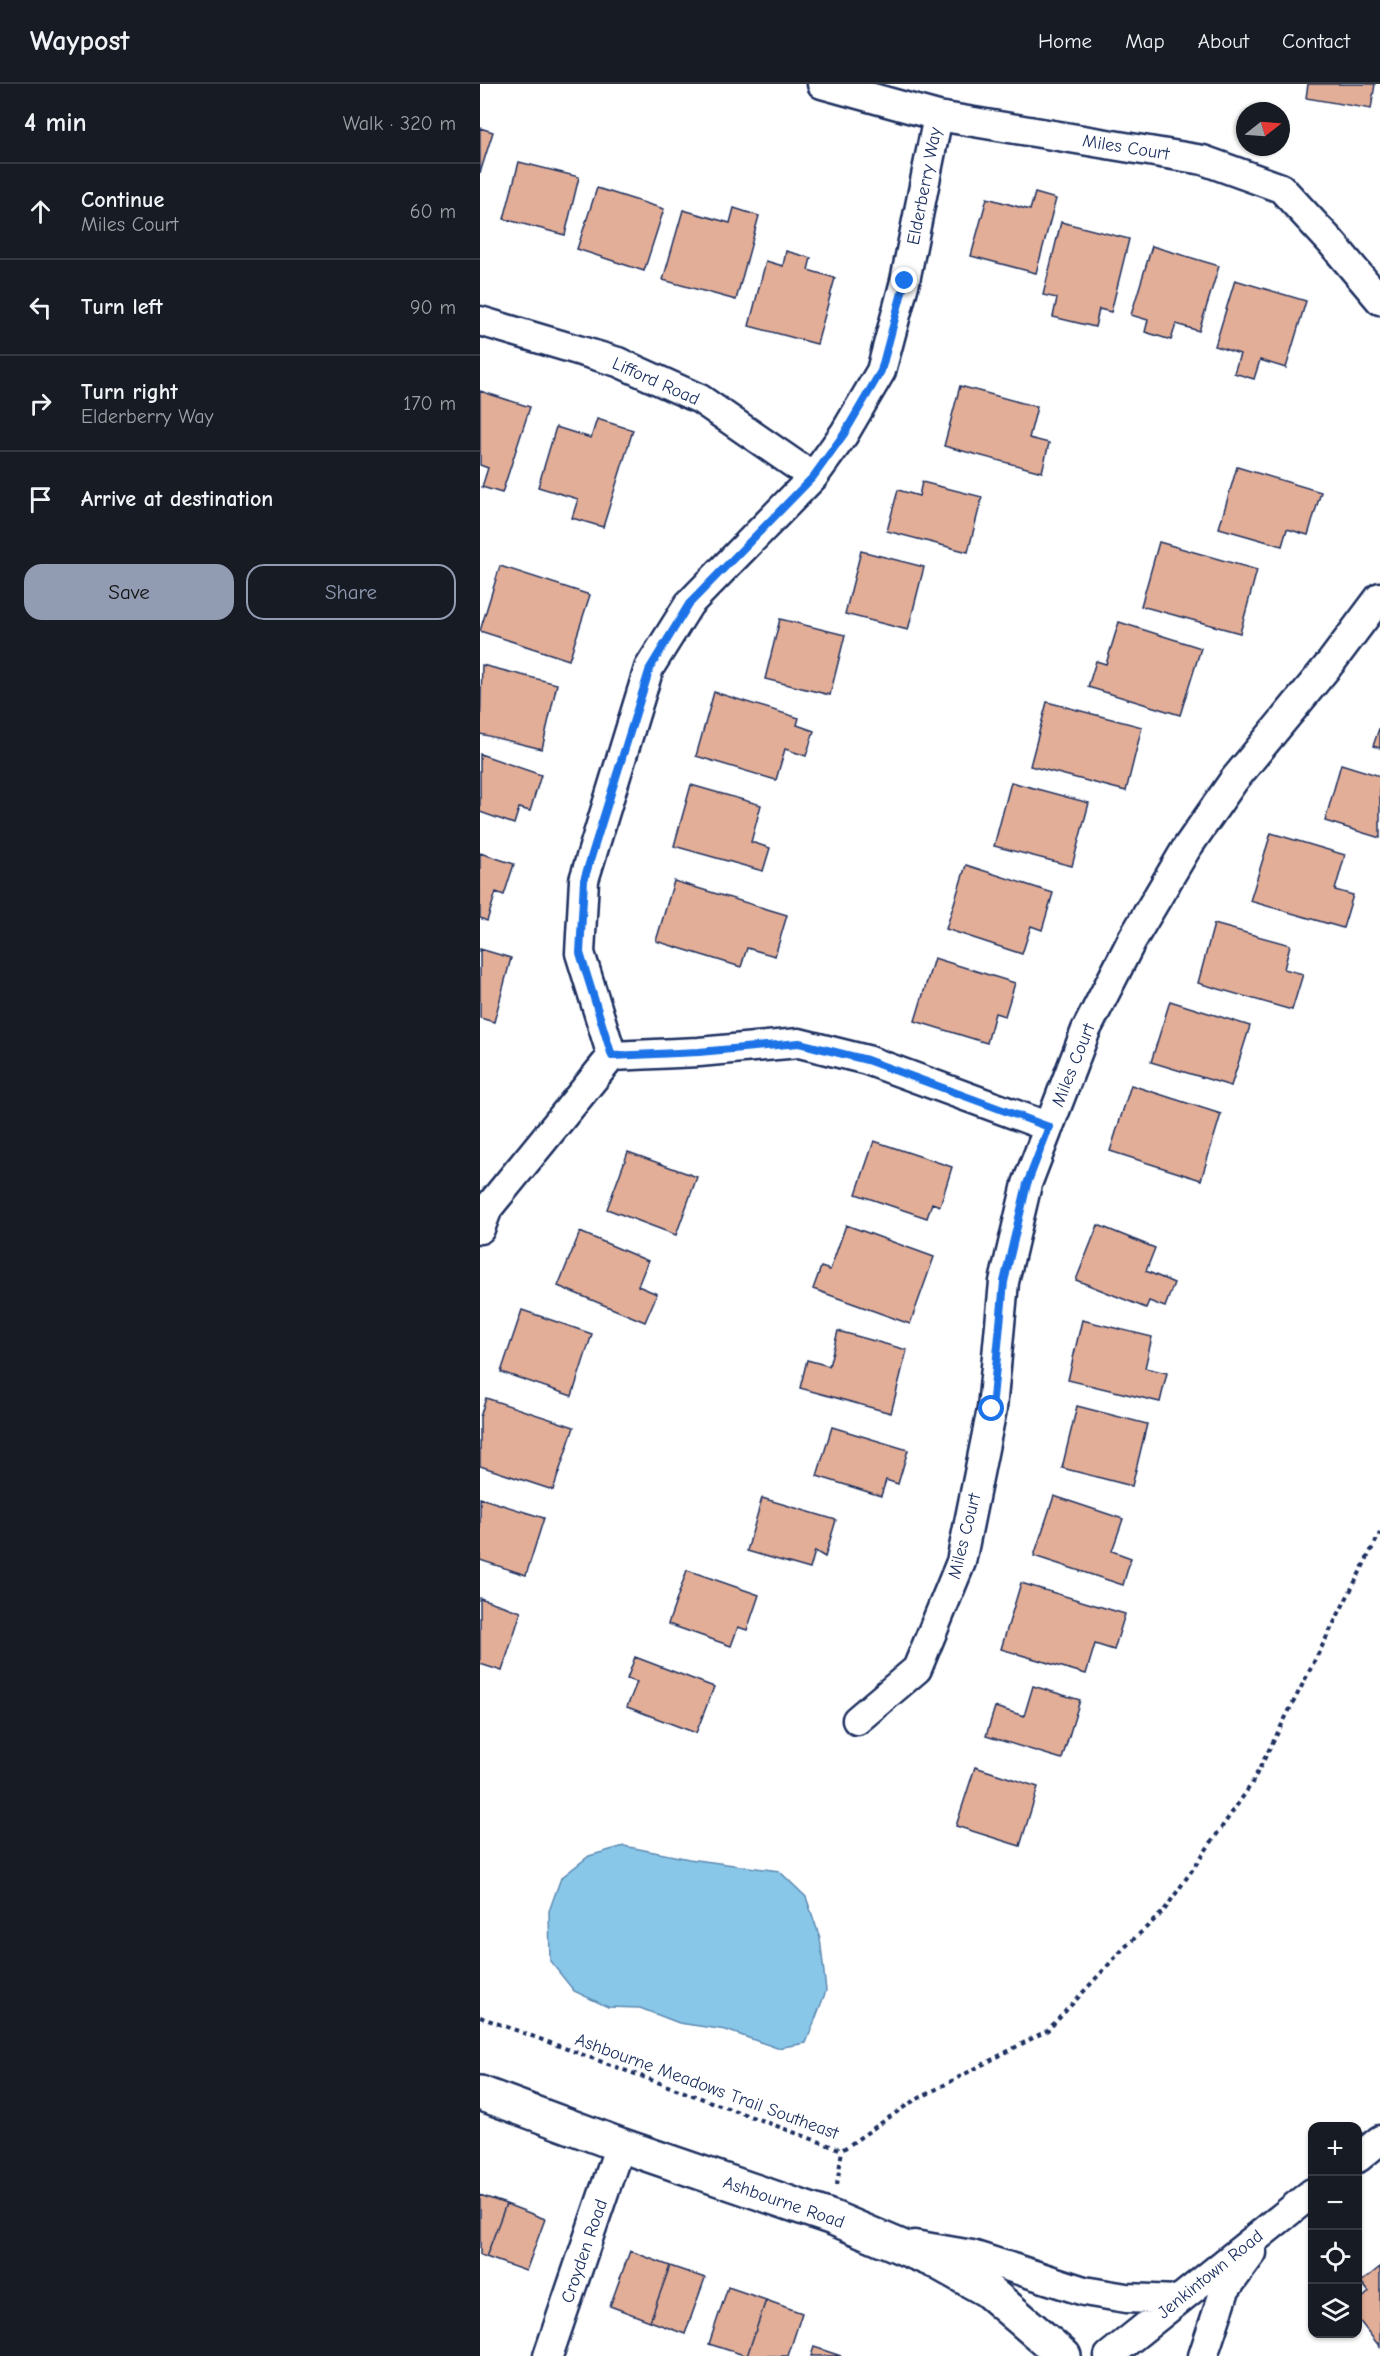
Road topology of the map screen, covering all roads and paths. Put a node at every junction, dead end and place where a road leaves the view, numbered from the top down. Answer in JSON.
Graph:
{"nodes":[{"id":1,"x":822,"y":84,"type":"edge"},
{"id":2,"x":938,"y":116,"type":"junction"},
{"id":3,"x":1380,"y":300,"type":"edge"},
{"id":4,"x":480,"y":321,"type":"edge"},
{"id":5,"x":813,"y":477,"type":"junction"},
{"id":6,"x":1380,"y":597,"type":"edge"},
{"id":7,"x":612,"y":1056,"type":"junction"},
{"id":8,"x":1049,"y":1127,"type":"junction"},
{"id":9,"x":480,"y":1229,"type":"edge"},
{"id":10,"x":1380,"y":1533,"type":"edge"},
{"id":11,"x":857,"y":1720,"type":"dead end"},
{"id":12,"x":480,"y":2017,"type":"edge"},
{"id":13,"x":480,"y":2093,"type":"edge"},
{"id":14,"x":1380,"y":2140,"type":"edge"},
{"id":15,"x":620,"y":2145,"type":"junction"},
{"id":16,"x":1362,"y":2155,"type":"edge"},
{"id":17,"x":1308,"y":2196,"type":"edge"},
{"id":18,"x":1272,"y":2225,"type":"junction"},
{"id":19,"x":888,"y":2240,"type":"junction"},
{"id":20,"x":1178,"y":2300,"type":"junction"},
{"id":21,"x":548,"y":2356,"type":"edge"},
{"id":22,"x":1064,"y":2356,"type":"edge"},
{"id":23,"x":1109,"y":2356,"type":"edge"},
{"id":24,"x":1203,"y":2356,"type":"edge"}],
"edges":[{"from":1,"to":2,"type":"street","name":"Miles Court"},
{"from":2,"to":3,"type":"street","name":"Miles Court"},
{"from":2,"to":5,"type":"street","name":"Elderberry Way"},
{"from":4,"to":5,"type":"street","name":"Lifford Road"},
{"from":5,"to":7,"type":"street","name":"Elderberry Way"},
{"from":6,"to":8,"type":"street","name":"Miles Court"},
{"from":7,"to":8,"type":"street"},
{"from":7,"to":9,"type":"street"},
{"from":8,"to":11,"type":"street","name":"Miles Court"},
{"from":10,"to":12,"type":"path","name":"Ashbourne Meadows Trail Southeast"},
{"from":13,"to":15,"type":"street","name":"Ashbourne Road"},
{"from":14,"to":16,"type":"street"},
{"from":15,"to":19,"type":"street","name":"Ashbourne Road"},
{"from":15,"to":21,"type":"street","name":"Croyden Road"},
{"from":17,"to":18,"type":"street","name":"Jenkintown Road"},
{"from":18,"to":20,"type":"street","name":"Jenkintown Road"},
{"from":18,"to":24,"type":"street"},
{"from":19,"to":20,"type":"street"},
{"from":19,"to":22,"type":"street","name":"Ashbourne Road"},
{"from":20,"to":23,"type":"street","name":"Jenkintown Road"}]}
